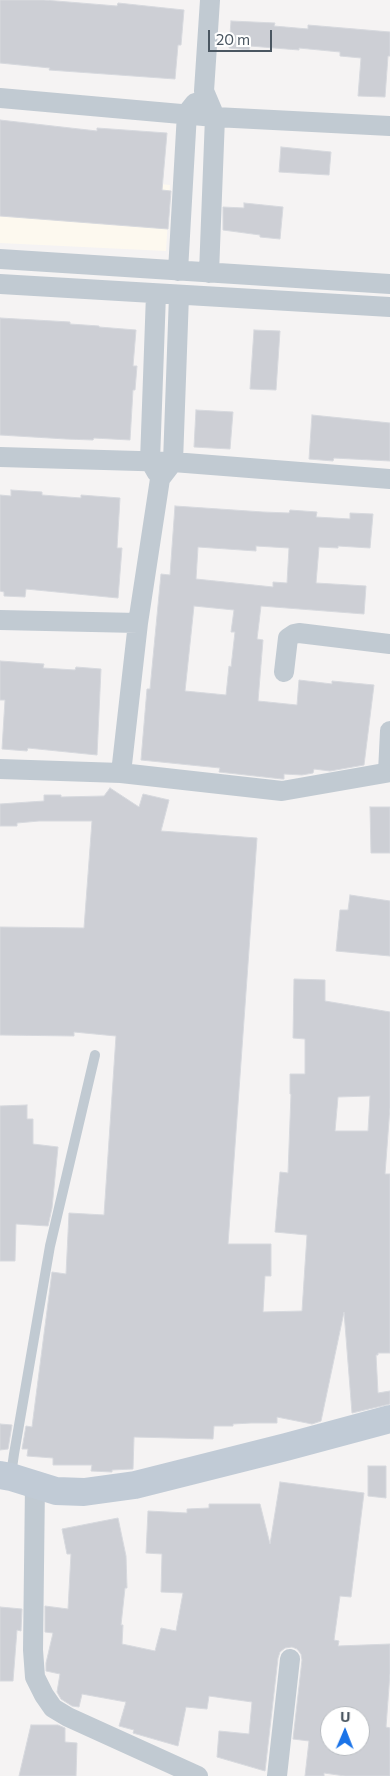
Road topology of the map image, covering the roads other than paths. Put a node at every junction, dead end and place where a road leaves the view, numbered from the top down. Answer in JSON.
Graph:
{"nodes":[{"id":1,"x":210,"y":0,"type":"edge"},
{"id":2,"x":204,"y":91,"type":"junction"},
{"id":3,"x":0,"y":98,"type":"edge"},
{"id":4,"x":187,"y":114,"type":"junction"},
{"id":5,"x":215,"y":117,"type":"junction"},
{"id":6,"x":390,"y":126,"type":"edge"},
{"id":7,"x":0,"y":260,"type":"edge"},
{"id":8,"x":178,"y":271,"type":"junction"},
{"id":9,"x":209,"y":273,"type":"junction"},
{"id":10,"x":0,"y":284,"type":"edge"},
{"id":11,"x":390,"y":284,"type":"edge"},
{"id":12,"x":156,"y":294,"type":"junction"},
{"id":13,"x":179,"y":295,"type":"junction"},
{"id":14,"x":390,"y":307,"type":"edge"},
{"id":15,"x":0,"y":457,"type":"edge"},
{"id":16,"x":150,"y":461,"type":"junction"},
{"id":17,"x":173,"y":462,"type":"junction"},
{"id":18,"x":160,"y":479,"type":"junction"},
{"id":19,"x":390,"y":479,"type":"edge"},
{"id":20,"x":0,"y":620,"type":"edge"},
{"id":21,"x":138,"y":623,"type":"junction"},
{"id":22,"x":390,"y":644,"type":"edge"},
{"id":23,"x":284,"y":672,"type":"dead end"},
{"id":24,"x":390,"y":731,"type":"edge"},
{"id":25,"x":0,"y":769,"type":"edge"},
{"id":26,"x":389,"y":772,"type":"edge"},
{"id":27,"x":121,"y":773,"type":"junction"},
{"id":28,"x":95,"y":1055,"type":"dead end"},
{"id":29,"x":390,"y":1419,"type":"edge"},
{"id":30,"x":15,"y":1479,"type":"edge"},
{"id":31,"x":290,"y":1659,"type":"dead end"},
{"id":32,"x":198,"y":1776,"type":"edge"},
{"id":33,"x":277,"y":1776,"type":"edge"}],
"edges":[{"from":1,"to":2,"type":"street"},
{"from":2,"to":4,"type":"street"},
{"from":2,"to":5,"type":"street"},
{"from":3,"to":4,"type":"street"},
{"from":4,"to":5,"type":"street"},
{"from":4,"to":8,"type":"street"},
{"from":5,"to":6,"type":"street"},
{"from":5,"to":9,"type":"street"},
{"from":7,"to":8,"type":"street"},
{"from":8,"to":9,"type":"street"},
{"from":9,"to":11,"type":"street"},
{"from":10,"to":12,"type":"street"},
{"from":12,"to":13,"type":"street"},
{"from":12,"to":16,"type":"street"},
{"from":13,"to":14,"type":"street"},
{"from":13,"to":17,"type":"street"},
{"from":15,"to":16,"type":"street"},
{"from":16,"to":17,"type":"street"},
{"from":16,"to":18,"type":"street"},
{"from":17,"to":18,"type":"street"},
{"from":17,"to":19,"type":"street"},
{"from":18,"to":21,"type":"street"},
{"from":20,"to":21,"type":"street"},
{"from":21,"to":27,"type":"street"},
{"from":22,"to":23,"type":"street"},
{"from":24,"to":26,"type":"street"},
{"from":25,"to":27,"type":"street"},
{"from":26,"to":27,"type":"street"},
{"from":28,"to":30,"type":"lane"},
{"from":29,"to":30,"type":"street"},
{"from":30,"to":32,"type":"street"},
{"from":31,"to":33,"type":"street"}]}
